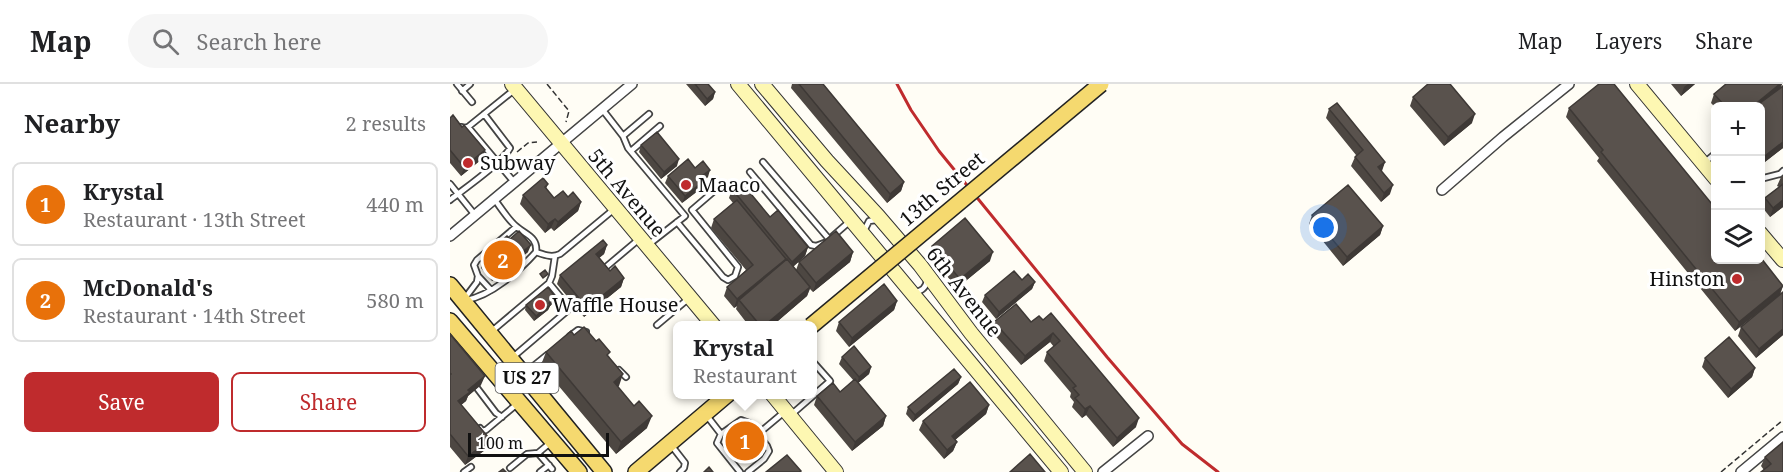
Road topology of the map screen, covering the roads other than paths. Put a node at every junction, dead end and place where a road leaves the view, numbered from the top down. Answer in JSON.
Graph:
{"nodes":[{"id":1,"x":457,"y":84,"type":"edge"},
{"id":2,"x":470,"y":84,"type":"edge"},
{"id":3,"x":632,"y":84,"type":"edge"},
{"id":4,"x":738,"y":84,"type":"edge"},
{"id":5,"x":762,"y":84,"type":"edge"},
{"id":6,"x":1101,"y":84,"type":"edge"},
{"id":7,"x":1569,"y":84,"type":"edge"},
{"id":8,"x":1637,"y":84,"type":"edge"},
{"id":9,"x":514,"y":86,"type":"edge"},
{"id":10,"x":462,"y":91,"type":"junction"},
{"id":11,"x":472,"y":102,"type":"dead end"},
{"id":12,"x":602,"y":109,"type":"junction"},
{"id":13,"x":484,"y":114,"type":"junction"},
{"id":14,"x":649,"y":114,"type":"dead end"},
{"id":15,"x":455,"y":124,"type":"edge"},
{"id":16,"x":660,"y":126,"type":"dead end"},
{"id":17,"x":468,"y":127,"type":"junction"},
{"id":18,"x":623,"y":135,"type":"junction"},
{"id":19,"x":560,"y":143,"type":"junction"},
{"id":20,"x":631,"y":151,"type":"junction"},
{"id":21,"x":1712,"y":156,"type":"edge"},
{"id":22,"x":498,"y":162,"type":"junction"},
{"id":23,"x":763,"y":162,"type":"dead end"},
{"id":24,"x":1703,"y":164,"type":"junction"},
{"id":25,"x":1783,"y":171,"type":"edge"},
{"id":26,"x":750,"y":172,"type":"dead end"},
{"id":27,"x":1711,"y":173,"type":"edge"},
{"id":28,"x":1765,"y":178,"type":"edge"},
{"id":29,"x":514,"y":182,"type":"junction"},
{"id":30,"x":450,"y":184,"type":"edge"},
{"id":31,"x":1442,"y":190,"type":"dead end"},
{"id":32,"x":713,"y":192,"type":"dead end"},
{"id":33,"x":458,"y":194,"type":"junction"},
{"id":34,"x":494,"y":199,"type":"junction"},
{"id":35,"x":450,"y":200,"type":"edge"},
{"id":36,"x":615,"y":208,"type":"junction"},
{"id":37,"x":692,"y":210,"type":"junction"},
{"id":38,"x":475,"y":215,"type":"junction"},
{"id":39,"x":685,"y":216,"type":"junction"},
{"id":40,"x":882,"y":220,"type":"junction"},
{"id":41,"x":851,"y":221,"type":"junction"},
{"id":42,"x":677,"y":222,"type":"junction"},
{"id":43,"x":516,"y":227,"type":"junction"},
{"id":44,"x":450,"y":236,"type":"edge"},
{"id":45,"x":864,"y":236,"type":"junction"},
{"id":46,"x":1765,"y":238,"type":"edge"},
{"id":47,"x":829,"y":239,"type":"junction"},
{"id":48,"x":643,"y":242,"type":"junction"},
{"id":49,"x":536,"y":252,"type":"junction"},
{"id":50,"x":555,"y":256,"type":"junction"},
{"id":51,"x":1783,"y":260,"type":"edge"},
{"id":52,"x":606,"y":267,"type":"edge"},
{"id":53,"x":478,"y":276,"type":"junction"},
{"id":54,"x":928,"y":276,"type":"junction"},
{"id":55,"x":549,"y":283,"type":"junction"},
{"id":56,"x":450,"y":285,"type":"edge"},
{"id":57,"x":491,"y":290,"type":"junction"},
{"id":58,"x":910,"y":290,"type":"junction"},
{"id":59,"x":690,"y":298,"type":"junction"},
{"id":60,"x":463,"y":301,"type":"junction"},
{"id":61,"x":450,"y":321,"type":"edge"},
{"id":62,"x":710,"y":321,"type":"edge"},
{"id":63,"x":817,"y":321,"type":"edge"},
{"id":64,"x":657,"y":325,"type":"dead end"},
{"id":65,"x":489,"y":332,"type":"junction"},
{"id":66,"x":592,"y":339,"type":"edge"},
{"id":67,"x":564,"y":340,"type":"edge"},
{"id":68,"x":548,"y":354,"type":"edge"},
{"id":69,"x":511,"y":359,"type":"junction"},
{"id":70,"x":612,"y":362,"type":"edge"},
{"id":71,"x":817,"y":366,"type":"edge"},
{"id":72,"x":524,"y":374,"type":"junction"},
{"id":73,"x":626,"y":377,"type":"dead end"},
{"id":74,"x":477,"y":388,"type":"edge"},
{"id":75,"x":817,"y":391,"type":"edge"},
{"id":76,"x":722,"y":399,"type":"edge"},
{"id":77,"x":776,"y":399,"type":"edge"},
{"id":78,"x":806,"y":399,"type":"edge"},
{"id":79,"x":519,"y":402,"type":"junction"},
{"id":80,"x":787,"y":413,"type":"junction"},
{"id":81,"x":705,"y":414,"type":"junction"},
{"id":82,"x":502,"y":417,"type":"junction"},
{"id":83,"x":474,"y":423,"type":"edge"},
{"id":84,"x":482,"y":431,"type":"junction"},
{"id":85,"x":721,"y":434,"type":"junction"},
{"id":86,"x":758,"y":434,"type":"junction"},
{"id":87,"x":1148,"y":435,"type":"dead end"},
{"id":88,"x":476,"y":436,"type":"edge"},
{"id":89,"x":1783,"y":437,"type":"edge"},
{"id":90,"x":552,"y":441,"type":"junction"},
{"id":91,"x":670,"y":444,"type":"junction"},
{"id":92,"x":537,"y":453,"type":"junction"},
{"id":93,"x":566,"y":457,"type":"junction"},
{"id":94,"x":471,"y":467,"type":"dead end"},
{"id":95,"x":510,"y":468,"type":"dead end"},
{"id":96,"x":552,"y":469,"type":"edge"},
{"id":97,"x":644,"y":470,"type":"edge"},
{"id":98,"x":464,"y":472,"type":"edge"},
{"id":99,"x":540,"y":472,"type":"edge"},
{"id":100,"x":579,"y":472,"type":"edge"},
{"id":101,"x":604,"y":472,"type":"edge"},
{"id":102,"x":680,"y":472,"type":"edge"},
{"id":103,"x":740,"y":472,"type":"edge"},
{"id":104,"x":748,"y":472,"type":"edge"},
{"id":105,"x":836,"y":472,"type":"edge"},
{"id":106,"x":1061,"y":472,"type":"edge"},
{"id":107,"x":1085,"y":472,"type":"edge"},
{"id":108,"x":1103,"y":472,"type":"edge"},
{"id":109,"x":1741,"y":472,"type":"edge"}],
"edges":[{"from":1,"to":10,"type":"lane"},
{"from":2,"to":10,"type":"lane"},
{"from":3,"to":12,"type":"street"},
{"from":4,"to":41,"type":"street","name":"6th Avenue"},
{"from":5,"to":40,"type":"street","name":"6th Avenue"},
{"from":6,"to":63,"type":"main road","name":"13th Street","bridge":true},
{"from":7,"to":31,"type":"street"},
{"from":8,"to":24,"type":"street"},
{"from":9,"to":13,"type":"lane"},
{"from":9,"to":19,"type":"street","name":"5th Avenue"},
{"from":10,"to":11,"type":"lane"},
{"from":12,"to":18,"type":"lane"},
{"from":12,"to":19,"type":"street"},
{"from":13,"to":17,"type":"lane"},
{"from":13,"to":22,"type":"lane"},
{"from":14,"to":18,"type":"lane"},
{"from":15,"to":17,"type":"lane"},
{"from":16,"to":20,"type":"lane"},
{"from":17,"to":22,"type":"lane"},
{"from":18,"to":20,"type":"lane"},
{"from":19,"to":29,"type":"street"},
{"from":19,"to":36,"type":"street","name":"5th Avenue"},
{"from":20,"to":39,"type":"lane"},
{"from":21,"to":24,"type":"lane"},
{"from":22,"to":29,"type":"lane"},
{"from":22,"to":33,"type":"lane"},
{"from":23,"to":47,"type":"lane"},
{"from":24,"to":27,"type":"street"},
{"from":25,"to":28,"type":"lane"},
{"from":26,"to":47,"type":"lane"},
{"from":29,"to":34,"type":"street"},
{"from":30,"to":33,"type":"lane"},
{"from":32,"to":37,"type":"lane"},
{"from":33,"to":35,"type":"lane"},
{"from":33,"to":38,"type":"lane"},
{"from":34,"to":38,"type":"street"},
{"from":34,"to":43,"type":"lane"},
{"from":36,"to":48,"type":"street","name":"5th Avenue"},
{"from":36,"to":50,"type":"lane"},
{"from":37,"to":39,"type":"lane"},
{"from":37,"to":42,"type":"lane"},
{"from":38,"to":44,"type":"street"},
{"from":39,"to":42,"type":"lane"},
{"from":40,"to":45,"type":"lane"},
{"from":40,"to":54,"type":"street","name":"6th Avenue"},
{"from":41,"to":45,"type":"street","name":"6th Avenue"},
{"from":41,"to":47,"type":"lane"},
{"from":42,"to":48,"type":"lane"},
{"from":43,"to":49,"type":"lane"},
{"from":43,"to":53,"type":"lane"},
{"from":45,"to":58,"type":"street","name":"6th Avenue"},
{"from":46,"to":51,"type":"street"},
{"from":48,"to":52,"type":"lane"},
{"from":48,"to":59,"type":"street","name":"5th Avenue"},
{"from":49,"to":50,"type":"lane"},
{"from":49,"to":57,"type":"lane"},
{"from":50,"to":55,"type":"lane"},
{"from":53,"to":57,"type":"lane"},
{"from":53,"to":60,"type":"lane"},
{"from":54,"to":58,"type":"lane"},
{"from":54,"to":107,"type":"street","name":"6th Avenue"},
{"from":55,"to":65,"type":"lane"},
{"from":55,"to":69,"type":"lane"},
{"from":56,"to":60,"type":"main road","number":"US 27"},
{"from":57,"to":60,"type":"lane"},
{"from":58,"to":106,"type":"street","name":"6th Avenue"},
{"from":59,"to":62,"type":"street","name":"5th Avenue"},
{"from":59,"to":64,"type":"lane"},
{"from":60,"to":65,"type":"main road","number":"US 27"},
{"from":61,"to":79,"type":"main road","number":"US 27"},
{"from":65,"to":69,"type":"main road","number":"US 27"},
{"from":66,"to":67,"type":"lane"},
{"from":68,"to":72,"type":"lane"},
{"from":69,"to":72,"type":"main road","number":"US 27"},
{"from":70,"to":73,"type":"lane"},
{"from":71,"to":75,"type":"lane"},
{"from":72,"to":101,"type":"main road","number":"US 27"},
{"from":74,"to":82,"type":"lane"},
{"from":76,"to":81,"type":"main road"},
{"from":77,"to":80,"type":"street"},
{"from":78,"to":80,"type":"lane"},
{"from":79,"to":82,"type":"lane"},
{"from":79,"to":90,"type":"main road","number":"US 27"},
{"from":80,"to":86,"type":"lane"},
{"from":80,"to":105,"type":"street"},
{"from":81,"to":85,"type":"lane"},
{"from":81,"to":91,"type":"main road"},
{"from":82,"to":84,"type":"lane"},
{"from":83,"to":84,"type":"lane"},
{"from":84,"to":88,"type":"lane"},
{"from":85,"to":86,"type":"lane"},
{"from":85,"to":103,"type":"lane"},
{"from":86,"to":104,"type":"lane"},
{"from":87,"to":108,"type":"street"},
{"from":89,"to":109,"type":"street"},
{"from":90,"to":92,"type":"lane"},
{"from":90,"to":93,"type":"main road","number":"US 27"},
{"from":91,"to":97,"type":"main road"},
{"from":91,"to":102,"type":"lane"},
{"from":92,"to":95,"type":"lane"},
{"from":92,"to":96,"type":"lane"},
{"from":93,"to":96,"type":"lane"},
{"from":93,"to":100,"type":"main road","number":"US 27"},
{"from":94,"to":98,"type":"lane"},
{"from":96,"to":99,"type":"lane"}]}
